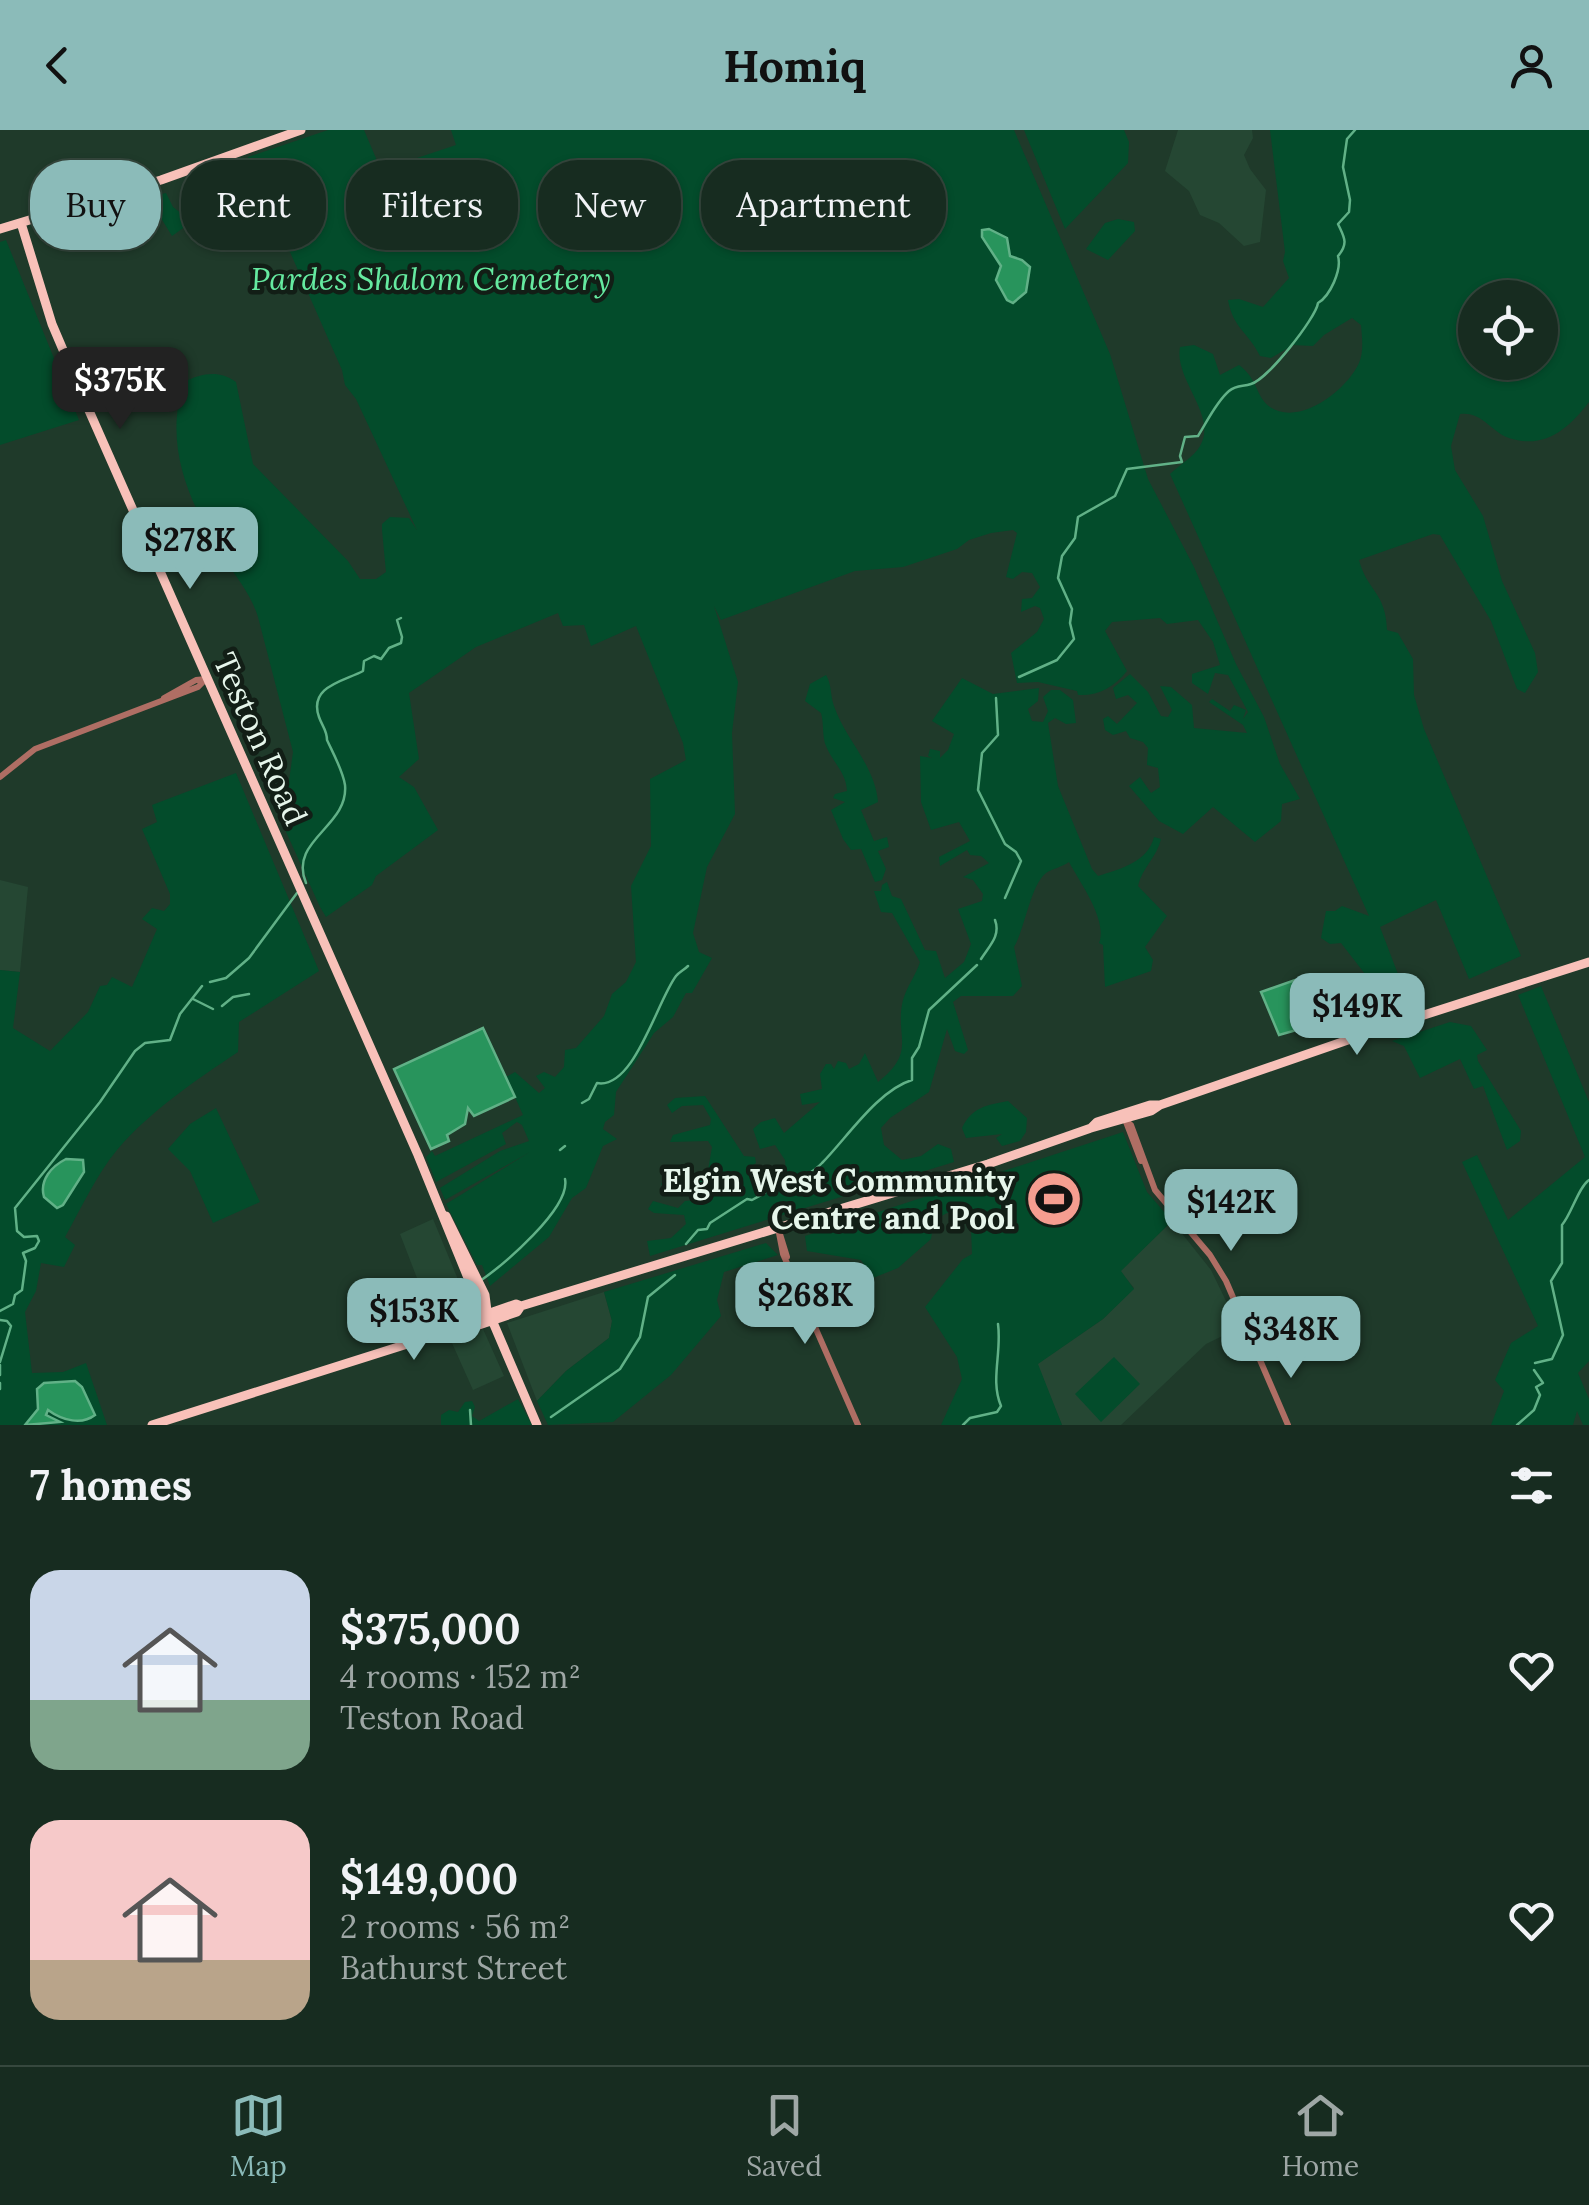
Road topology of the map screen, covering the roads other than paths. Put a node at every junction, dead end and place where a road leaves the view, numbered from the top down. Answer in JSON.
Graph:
{"nodes":[{"id":1,"x":301,"y":130,"type":"edge"},
{"id":2,"x":21,"y":223,"type":"junction"},
{"id":3,"x":0,"y":229,"type":"edge"},
{"id":4,"x":206,"y":679,"type":"junction"},
{"id":5,"x":0,"y":776,"type":"edge"},
{"id":6,"x":1589,"y":962,"type":"edge"},
{"id":7,"x":1160,"y":1105,"type":"junction"},
{"id":8,"x":1126,"y":1120,"type":"junction"},
{"id":9,"x":1091,"y":1128,"type":"junction"},
{"id":10,"x":778,"y":1228,"type":"junction"},
{"id":11,"x":490,"y":1317,"type":"junction"},
{"id":12,"x":152,"y":1425,"type":"edge"},
{"id":13,"x":537,"y":1425,"type":"edge"},
{"id":14,"x":858,"y":1425,"type":"edge"},
{"id":15,"x":1288,"y":1425,"type":"edge"}],
"edges":[{"from":1,"to":2,"type":"main road"},
{"from":2,"to":3,"type":"main road"},
{"from":2,"to":4,"type":"main road","name":"Teston Road"},
{"from":4,"to":5,"type":"street"},
{"from":4,"to":11,"type":"main road","name":"Teston Road"},
{"from":6,"to":7,"type":"main road"},
{"from":7,"to":8,"type":"main road"},
{"from":7,"to":9,"type":"main road"},
{"from":8,"to":9,"type":"main road"},
{"from":8,"to":15,"type":"street"},
{"from":9,"to":10,"type":"main road"},
{"from":10,"to":11,"type":"main road"},
{"from":10,"to":14,"type":"street"},
{"from":11,"to":12,"type":"main road"},
{"from":11,"to":13,"type":"main road","name":"Teston Road"}]}
